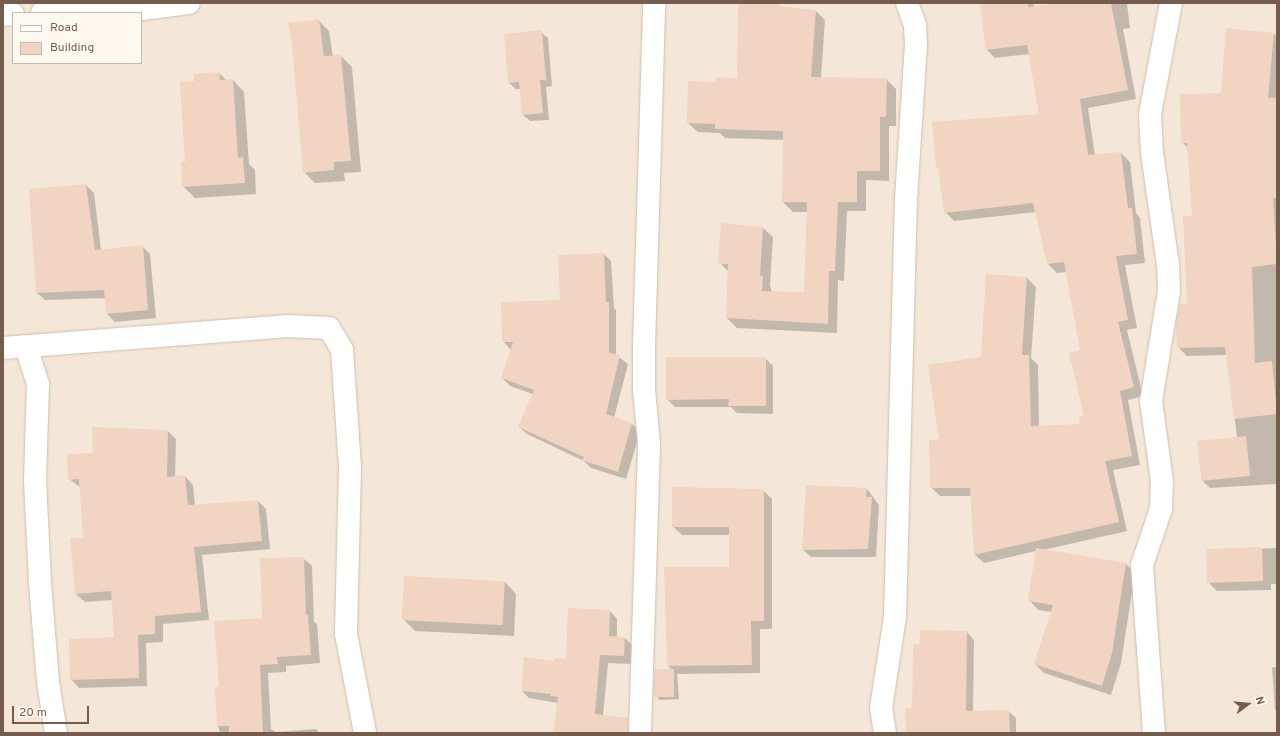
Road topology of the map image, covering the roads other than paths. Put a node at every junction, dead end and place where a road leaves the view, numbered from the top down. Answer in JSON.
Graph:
{"nodes":[{"id":1,"x":189,"y":3,"type":"edge"},
{"id":2,"x":654,"y":3,"type":"edge"},
{"id":3,"x":907,"y":3,"type":"edge"},
{"id":4,"x":1171,"y":3,"type":"edge"},
{"id":5,"x":142,"y":6,"type":"edge"},
{"id":6,"x":56,"y":12,"type":"edge"},
{"id":7,"x":26,"y":347,"type":"junction"},
{"id":8,"x":3,"y":348,"type":"edge"},
{"id":9,"x":56,"y":733,"type":"edge"},
{"id":10,"x":365,"y":733,"type":"edge"},
{"id":11,"x":640,"y":733,"type":"edge"},
{"id":12,"x":885,"y":733,"type":"edge"},
{"id":13,"x":1154,"y":733,"type":"edge"}],
"edges":[{"from":1,"to":5,"type":"street"},
{"from":2,"to":11,"type":"street"},
{"from":3,"to":12,"type":"street"},
{"from":4,"to":13,"type":"street"},
{"from":5,"to":6,"type":"street"},
{"from":7,"to":8,"type":"street"},
{"from":7,"to":9,"type":"street"},
{"from":7,"to":10,"type":"street"}]}
